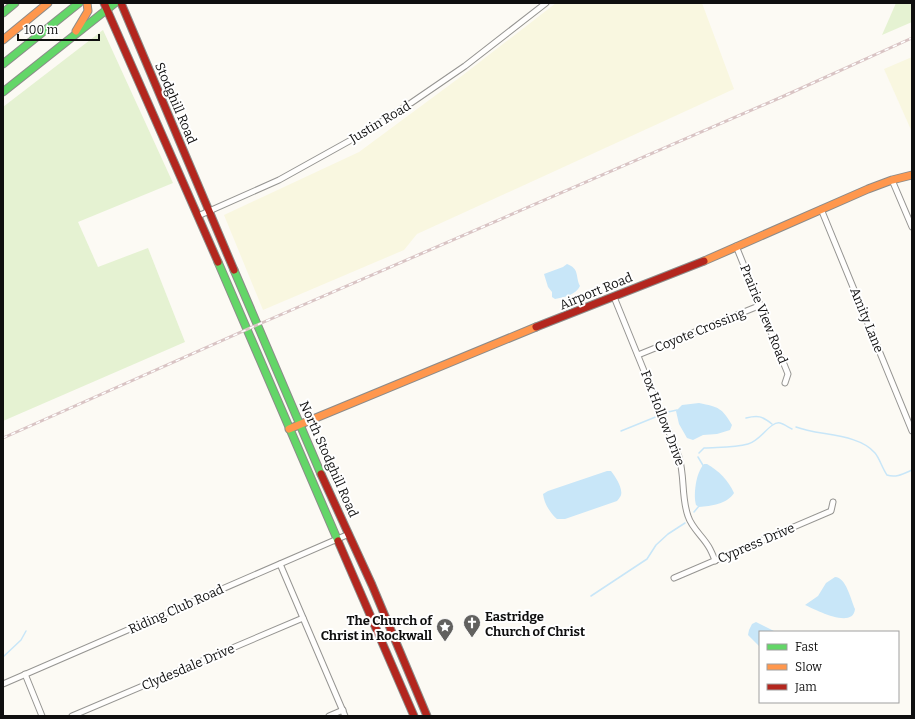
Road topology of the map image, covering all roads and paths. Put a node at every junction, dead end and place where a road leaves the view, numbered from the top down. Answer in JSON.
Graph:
{"nodes":[{"id":1,"x":15,"y":3,"type":"edge"},
{"id":2,"x":48,"y":3,"type":"edge"},
{"id":3,"x":87,"y":3,"type":"edge"},
{"id":4,"x":115,"y":3,"type":"edge"},
{"id":5,"x":121,"y":3,"type":"edge"},
{"id":6,"x":546,"y":3,"type":"edge"},
{"id":7,"x":76,"y":5,"type":"edge"},
{"id":8,"x":105,"y":6,"type":"edge"},
{"id":9,"x":3,"y":13,"type":"edge"},
{"id":10,"x":73,"y":37,"type":"junction"},
{"id":11,"x":3,"y":40,"type":"edge"},
{"id":12,"x":3,"y":64,"type":"edge"},
{"id":13,"x":3,"y":92,"type":"edge"},
{"id":14,"x":912,"y":175,"type":"edge"},
{"id":15,"x":892,"y":180,"type":"junction"},
{"id":16,"x":821,"y":209,"type":"junction"},
{"id":17,"x":209,"y":212,"type":"junction"},
{"id":18,"x":198,"y":216,"type":"junction"},
{"id":19,"x":912,"y":227,"type":"edge"},
{"id":20,"x":736,"y":246,"type":"junction"},
{"id":21,"x":614,"y":297,"type":"junction"},
{"id":22,"x":761,"y":305,"type":"junction"},
{"id":23,"x":638,"y":355,"type":"junction"},
{"id":24,"x":785,"y":383,"type":"dead end"},
{"id":25,"x":300,"y":425,"type":"junction"},
{"id":26,"x":289,"y":430,"type":"junction"},
{"id":27,"x":912,"y":431,"type":"edge"},
{"id":28,"x":833,"y":502,"type":"dead end"},
{"id":29,"x":349,"y":534,"type":"junction"},
{"id":30,"x":338,"y":539,"type":"junction"},
{"id":31,"x":715,"y":561,"type":"junction"},
{"id":32,"x":280,"y":564,"type":"junction"},
{"id":33,"x":674,"y":578,"type":"dead end"},
{"id":34,"x":303,"y":618,"type":"junction"},
{"id":35,"x":25,"y":674,"type":"junction"},
{"id":36,"x":3,"y":684,"type":"edge"},
{"id":37,"x":342,"y":710,"type":"junction"},
{"id":38,"x":42,"y":716,"type":"edge"},
{"id":39,"x":72,"y":716,"type":"edge"},
{"id":40,"x":328,"y":716,"type":"edge"},
{"id":41,"x":345,"y":716,"type":"edge"},
{"id":42,"x":414,"y":716,"type":"edge"},
{"id":43,"x":427,"y":716,"type":"edge"}],
"edges":[{"from":1,"to":9,"type":"main road"},
{"from":2,"to":11,"type":"main road"},
{"from":3,"to":10,"type":"main road"},
{"from":4,"to":8,"type":"main road"},
{"from":5,"to":17,"type":"main road","name":"Stodghill Road"},
{"from":6,"to":17,"type":"street","name":"Justin Road"},
{"from":7,"to":12,"type":"main road"},
{"from":8,"to":10,"type":"main road"},
{"from":8,"to":18,"type":"main road","name":"Stodghill Road"},
{"from":10,"to":13,"type":"main road"},
{"from":14,"to":15,"type":"main road","name":"Airport Road"},
{"from":15,"to":16,"type":"main road","name":"Airport Road"},
{"from":15,"to":19,"type":"street"},
{"from":16,"to":20,"type":"main road","name":"Airport Road"},
{"from":16,"to":27,"type":"street","name":"Amity Lane"},
{"from":17,"to":18,"type":"street","name":"Justin Road"},
{"from":17,"to":25,"type":"main road","name":"North Stodghill Road"},
{"from":18,"to":26,"type":"main road","name":"North Stodghill Road"},
{"from":20,"to":21,"type":"main road","name":"Airport Road"},
{"from":20,"to":22,"type":"street","name":"Prairie View Road"},
{"from":21,"to":23,"type":"street","name":"Fox Hollow Drive"},
{"from":21,"to":25,"type":"main road","name":"Airport Road"},
{"from":22,"to":23,"type":"street","name":"Coyote Crossing"},
{"from":22,"to":24,"type":"street","name":"Prairie View Road"},
{"from":23,"to":31,"type":"street","name":"Fox Hollow Drive"},
{"from":25,"to":26,"type":"main road","name":"Airport Road"},
{"from":25,"to":29,"type":"main road","name":"North Stodghill Road"},
{"from":26,"to":30,"type":"main road","name":"North Stodghill Road"},
{"from":28,"to":31,"type":"street","name":"Cypress Drive"},
{"from":29,"to":30,"type":"street","name":"Riding Club Road"},
{"from":29,"to":43,"type":"main road","name":"North Stodghill Road"},
{"from":30,"to":32,"type":"street","name":"Riding Club Road"},
{"from":30,"to":42,"type":"main road","name":"North Stodghill Road"},
{"from":31,"to":33,"type":"street","name":"Cypress Drive"},
{"from":32,"to":34,"type":"street"},
{"from":32,"to":35,"type":"street","name":"Riding Club Road"},
{"from":34,"to":37,"type":"street"},
{"from":34,"to":39,"type":"street","name":"Clydesdale Drive"},
{"from":35,"to":36,"type":"street","name":"Riding Club Road"},
{"from":35,"to":38,"type":"street"},
{"from":37,"to":40,"type":"street"},
{"from":37,"to":41,"type":"street"}]}
